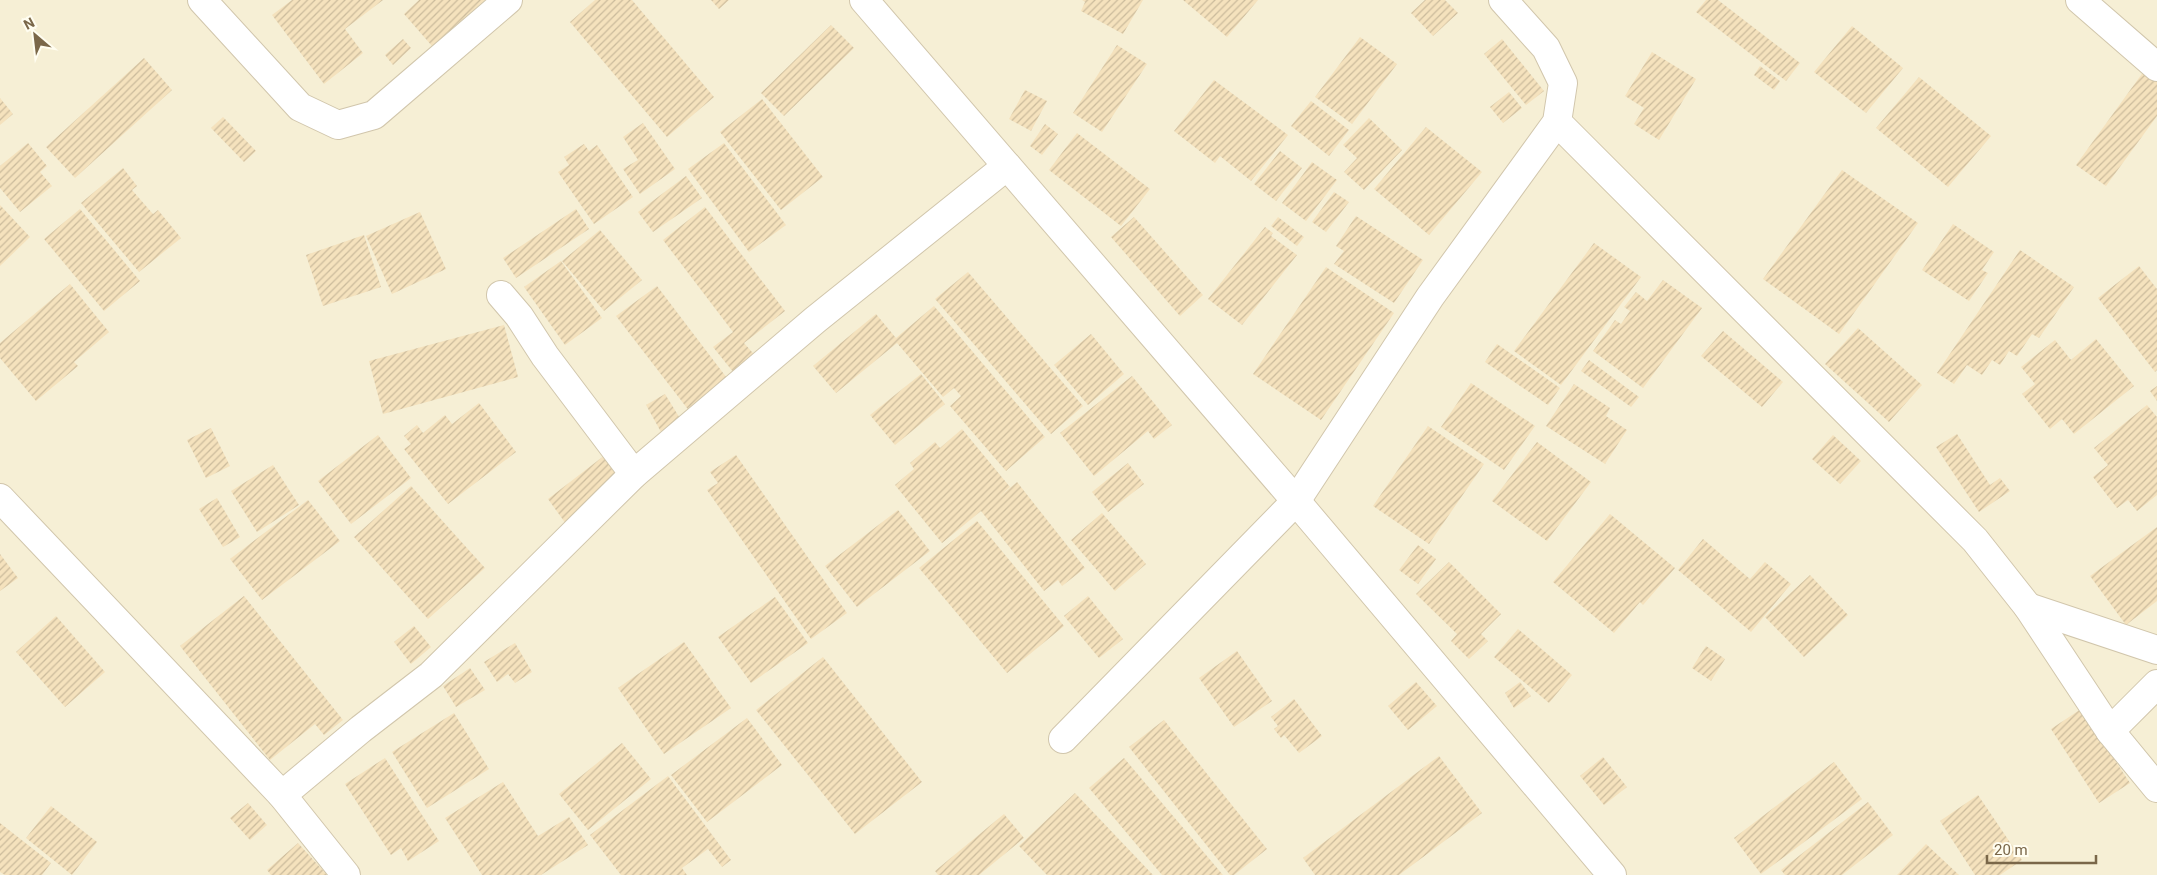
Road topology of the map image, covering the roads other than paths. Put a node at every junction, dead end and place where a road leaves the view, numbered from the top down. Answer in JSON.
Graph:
{"nodes":[{"id":1,"x":202,"y":0,"type":"edge"},
{"id":2,"x":508,"y":0,"type":"edge"},
{"id":3,"x":864,"y":0,"type":"edge"},
{"id":4,"x":1503,"y":0,"type":"edge"},
{"id":5,"x":2080,"y":0,"type":"edge"},
{"id":6,"x":2157,"y":67,"type":"edge"},
{"id":7,"x":1556,"y":122,"type":"junction"},
{"id":8,"x":1007,"y":166,"type":"junction"},
{"id":9,"x":502,"y":295,"type":"dead end"},
{"id":10,"x":634,"y":474,"type":"junction"},
{"id":11,"x":0,"y":498,"type":"edge"},
{"id":12,"x":1296,"y":501,"type":"junction"},
{"id":13,"x":2028,"y":607,"type":"junction"},
{"id":14,"x":2157,"y":650,"type":"edge"},
{"id":15,"x":2157,"y":684,"type":"edge"},
{"id":16,"x":2110,"y":731,"type":"junction"},
{"id":17,"x":1063,"y":739,"type":"dead end"},
{"id":18,"x":2157,"y":788,"type":"edge"},
{"id":19,"x":282,"y":795,"type":"junction"},
{"id":20,"x":1608,"y":874,"type":"edge"},
{"id":21,"x":346,"y":875,"type":"edge"}],
"edges":[{"from":1,"to":2,"type":"street"},
{"from":3,"to":8,"type":"street"},
{"from":4,"to":7,"type":"street"},
{"from":5,"to":6,"type":"street"},
{"from":7,"to":12,"type":"street"},
{"from":7,"to":13,"type":"street"},
{"from":8,"to":10,"type":"street"},
{"from":8,"to":12,"type":"street"},
{"from":9,"to":10,"type":"street"},
{"from":10,"to":19,"type":"street"},
{"from":11,"to":19,"type":"street"},
{"from":12,"to":17,"type":"street"},
{"from":12,"to":20,"type":"street"},
{"from":13,"to":14,"type":"street"},
{"from":13,"to":16,"type":"street"},
{"from":15,"to":16,"type":"street"},
{"from":16,"to":18,"type":"street"},
{"from":19,"to":21,"type":"street"}]}
